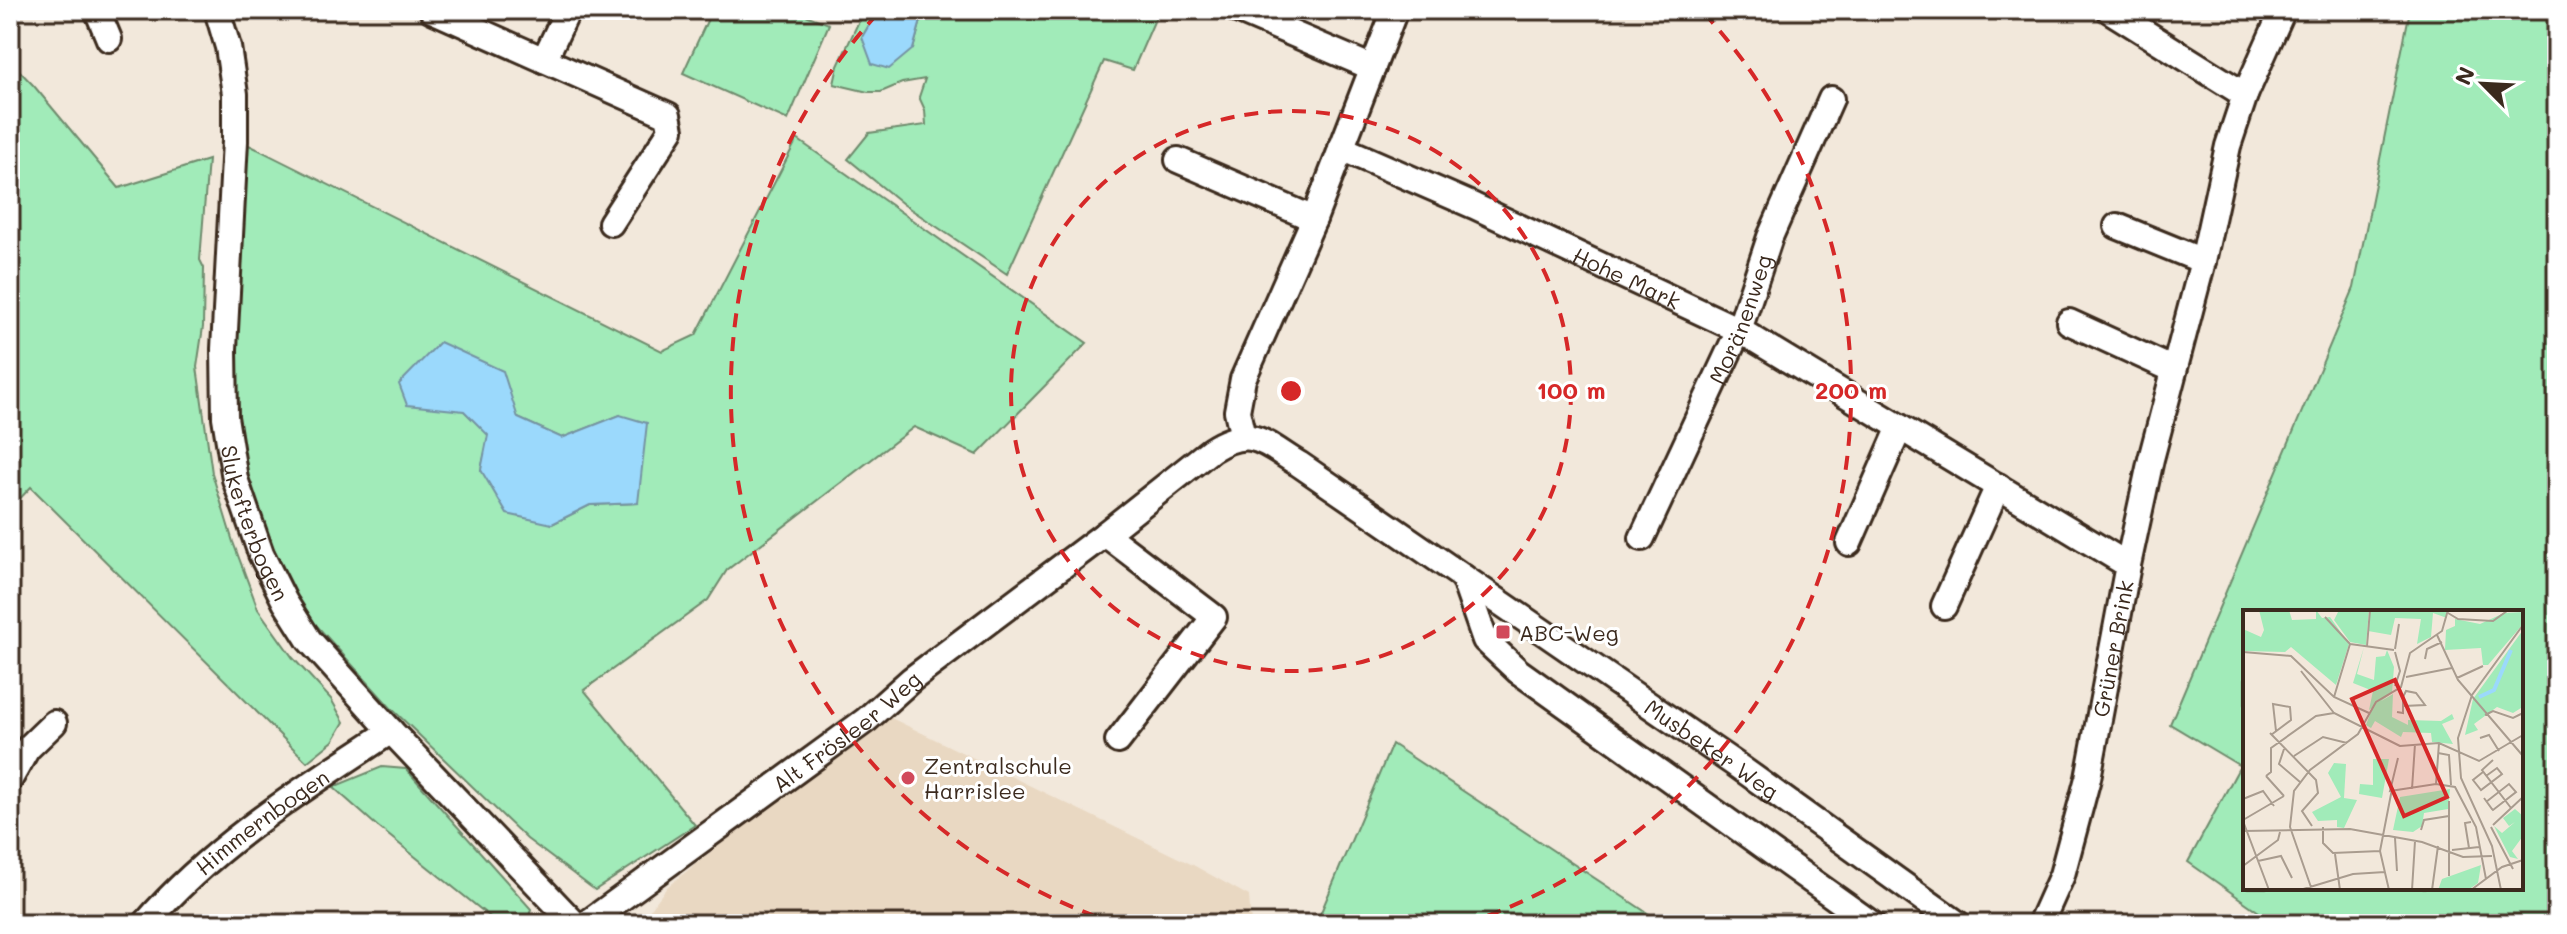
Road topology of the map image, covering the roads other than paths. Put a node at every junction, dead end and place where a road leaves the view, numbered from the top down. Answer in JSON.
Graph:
{"nodes":[{"id":1,"x":97,"y":10,"type":"edge"},
{"id":2,"x":217,"y":10,"type":"edge"},
{"id":3,"x":432,"y":10,"type":"edge"},
{"id":4,"x":568,"y":10,"type":"edge"},
{"id":5,"x":1237,"y":10,"type":"edge"},
{"id":6,"x":1395,"y":10,"type":"edge"},
{"id":7,"x":2109,"y":10,"type":"edge"},
{"id":8,"x":2283,"y":10,"type":"edge"},
{"id":9,"x":109,"y":39,"type":"dead end"},
{"id":10,"x":544,"y":60,"type":"junction"},
{"id":11,"x":1373,"y":68,"type":"junction"},
{"id":12,"x":2245,"y":95,"type":"junction"},
{"id":13,"x":1831,"y":99,"type":"dead end"},
{"id":14,"x":1341,"y":148,"type":"junction"},
{"id":15,"x":1178,"y":160,"type":"dead end"},
{"id":16,"x":1314,"y":219,"type":"junction"},
{"id":17,"x":611,"y":223,"type":"dead end"},
{"id":18,"x":2117,"y":226,"type":"dead end"},
{"id":19,"x":2203,"y":261,"type":"junction"},
{"id":20,"x":2069,"y":322,"type":"dead end"},
{"id":21,"x":1739,"y":330,"type":"junction"},
{"id":22,"x":2174,"y":370,"type":"junction"},
{"id":23,"x":1900,"y":427,"type":"junction"},
{"id":24,"x":1243,"y":437,"type":"junction"},
{"id":25,"x":1998,"y":486,"type":"junction"},
{"id":26,"x":1105,"y":534,"type":"junction"},
{"id":27,"x":1642,"y":538,"type":"dead end"},
{"id":28,"x":1849,"y":543,"type":"dead end"},
{"id":29,"x":2128,"y":565,"type":"junction"},
{"id":30,"x":1463,"y":577,"type":"junction"},
{"id":31,"x":1944,"y":606,"type":"dead end"},
{"id":32,"x":54,"y":723,"type":"dead end"},
{"id":33,"x":391,"y":731,"type":"junction"},
{"id":34,"x":1118,"y":741,"type":"dead end"},
{"id":35,"x":10,"y":779,"type":"edge"},
{"id":36,"x":145,"y":924,"type":"edge"},
{"id":37,"x":575,"y":924,"type":"edge"},
{"id":38,"x":586,"y":924,"type":"edge"},
{"id":39,"x":1872,"y":924,"type":"edge"},
{"id":40,"x":1958,"y":924,"type":"edge"},
{"id":41,"x":2040,"y":924,"type":"edge"}],
"edges":[{"from":1,"to":9,"type":"street"},
{"from":2,"to":33,"type":"street","name":"Slukefterbogen"},
{"from":3,"to":10,"type":"street"},
{"from":4,"to":10,"type":"street"},
{"from":5,"to":11,"type":"street"},
{"from":6,"to":11,"type":"street"},
{"from":7,"to":12,"type":"street"},
{"from":8,"to":12,"type":"street","name":"Grüner Brink"},
{"from":10,"to":17,"type":"street"},
{"from":11,"to":14,"type":"street"},
{"from":12,"to":19,"type":"street","name":"Grüner Brink"},
{"from":13,"to":21,"type":"street","name":"Moränenweg"},
{"from":14,"to":16,"type":"street"},
{"from":14,"to":21,"type":"street","name":"Hohe Mark"},
{"from":15,"to":16,"type":"street"},
{"from":16,"to":24,"type":"street"},
{"from":18,"to":19,"type":"street"},
{"from":19,"to":22,"type":"street","name":"Grüner Brink"},
{"from":20,"to":22,"type":"street"},
{"from":21,"to":23,"type":"street","name":"Hohe Mark"},
{"from":21,"to":27,"type":"street","name":"Moränenweg"},
{"from":22,"to":29,"type":"street","name":"Grüner Brink"},
{"from":23,"to":25,"type":"street","name":"Hohe Mark"},
{"from":23,"to":28,"type":"street"},
{"from":24,"to":26,"type":"street","name":"Alt Frösleer Weg"},
{"from":24,"to":30,"type":"street","name":"Musbeker Weg"},
{"from":25,"to":29,"type":"street","name":"Hohe Mark"},
{"from":25,"to":31,"type":"street"},
{"from":26,"to":34,"type":"street"},
{"from":26,"to":38,"type":"street","name":"Alt Frösleer Weg"},
{"from":29,"to":41,"type":"street","name":"Grüner Brink"},
{"from":30,"to":39,"type":"street"},
{"from":30,"to":40,"type":"street","name":"Musbeker Weg"},
{"from":32,"to":35,"type":"street"},
{"from":33,"to":36,"type":"street","name":"Himmernbogen"},
{"from":33,"to":37,"type":"street","name":"Slukefterbogen"}]}
